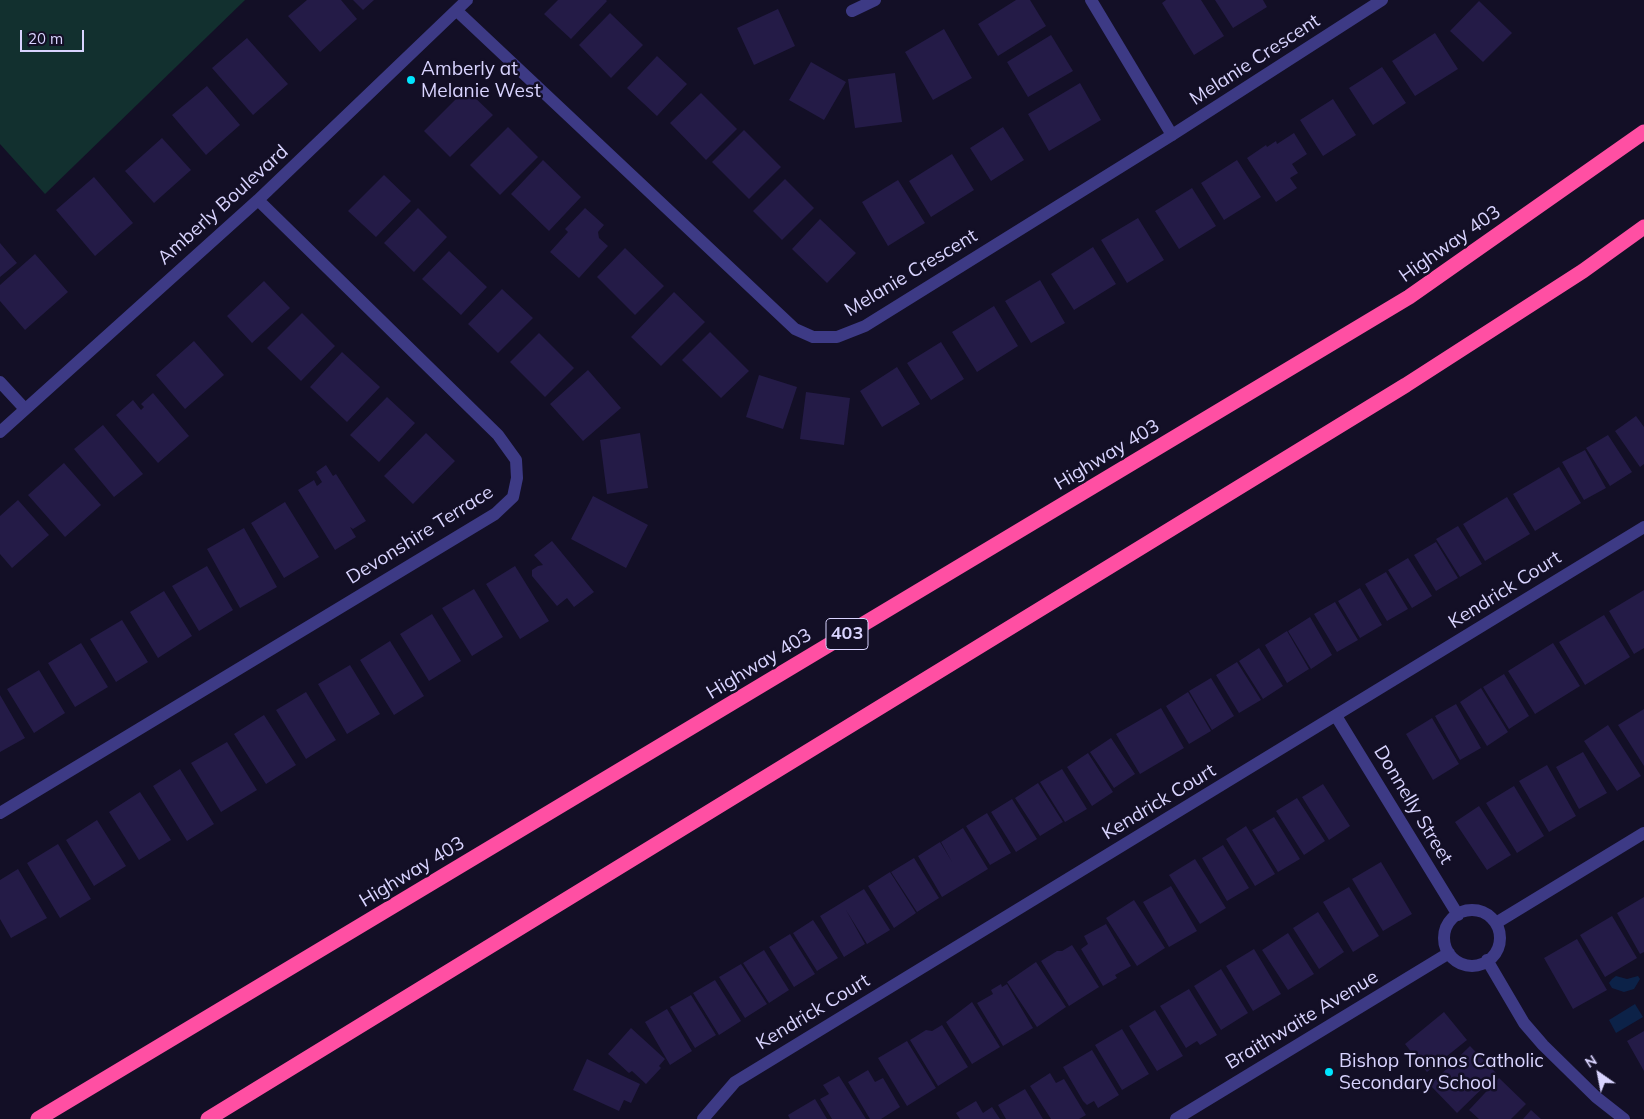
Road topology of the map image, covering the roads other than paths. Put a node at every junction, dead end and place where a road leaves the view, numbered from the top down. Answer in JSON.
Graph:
{"nodes":[{"id":1,"x":467,"y":0,"type":"edge"},
{"id":2,"x":875,"y":0,"type":"edge"},
{"id":3,"x":1091,"y":0,"type":"edge"},
{"id":4,"x":1382,"y":0,"type":"edge"},
{"id":5,"x":457,"y":11,"type":"junction"},
{"id":6,"x":852,"y":11,"type":"dead end"},
{"id":7,"x":1644,"y":132,"type":"edge"},
{"id":8,"x":1172,"y":135,"type":"junction"},
{"id":9,"x":258,"y":200,"type":"junction"},
{"id":10,"x":1644,"y":227,"type":"edge"},
{"id":11,"x":0,"y":382,"type":"edge"},
{"id":12,"x":25,"y":409,"type":"junction"},
{"id":13,"x":0,"y":432,"type":"edge"},
{"id":14,"x":1644,"y":527,"type":"edge"},
{"id":15,"x":1336,"y":716,"type":"junction"},
{"id":16,"x":0,"y":812,"type":"edge"},
{"id":17,"x":1644,"y":833,"type":"edge"},
{"id":18,"x":1458,"y":915,"type":"junction"},
{"id":19,"x":1496,"y":923,"type":"junction"},
{"id":20,"x":1449,"y":953,"type":"junction"},
{"id":21,"x":1487,"y":960,"type":"junction"},
{"id":22,"x":38,"y":1119,"type":"edge"},
{"id":23,"x":208,"y":1119,"type":"edge"},
{"id":24,"x":703,"y":1119,"type":"edge"},
{"id":25,"x":1176,"y":1119,"type":"edge"},
{"id":26,"x":1624,"y":1119,"type":"edge"}],
"edges":[{"from":1,"to":5,"type":"street","name":"Amberly Boulevard"},
{"from":2,"to":6,"type":"street"},
{"from":3,"to":8,"type":"street"},
{"from":4,"to":8,"type":"street","name":"Melanie Crescent"},
{"from":5,"to":8,"type":"street","name":"Melanie Crescent"},
{"from":5,"to":9,"type":"street","name":"Amberly Boulevard"},
{"from":7,"to":22,"type":"highway","name":"Highway 403","number":"403"},
{"from":9,"to":12,"type":"street","name":"Amberly Boulevard"},
{"from":9,"to":16,"type":"street","name":"Devonshire Terrace"},
{"from":10,"to":23,"type":"highway"},
{"from":11,"to":12,"type":"street"},
{"from":12,"to":13,"type":"street","name":"Amberly Boulevard"},
{"from":14,"to":15,"type":"street","name":"Kendrick Court"},
{"from":15,"to":18,"type":"street","name":"Donnelly Street"},
{"from":15,"to":24,"type":"street","name":"Kendrick Court"},
{"from":17,"to":19,"type":"street"},
{"from":18,"to":19,"type":"street"},
{"from":18,"to":20,"type":"street"},
{"from":19,"to":21,"type":"street"},
{"from":20,"to":21,"type":"street"},
{"from":20,"to":25,"type":"street","name":"Braithwaite Avenue"},
{"from":21,"to":26,"type":"street"}]}
